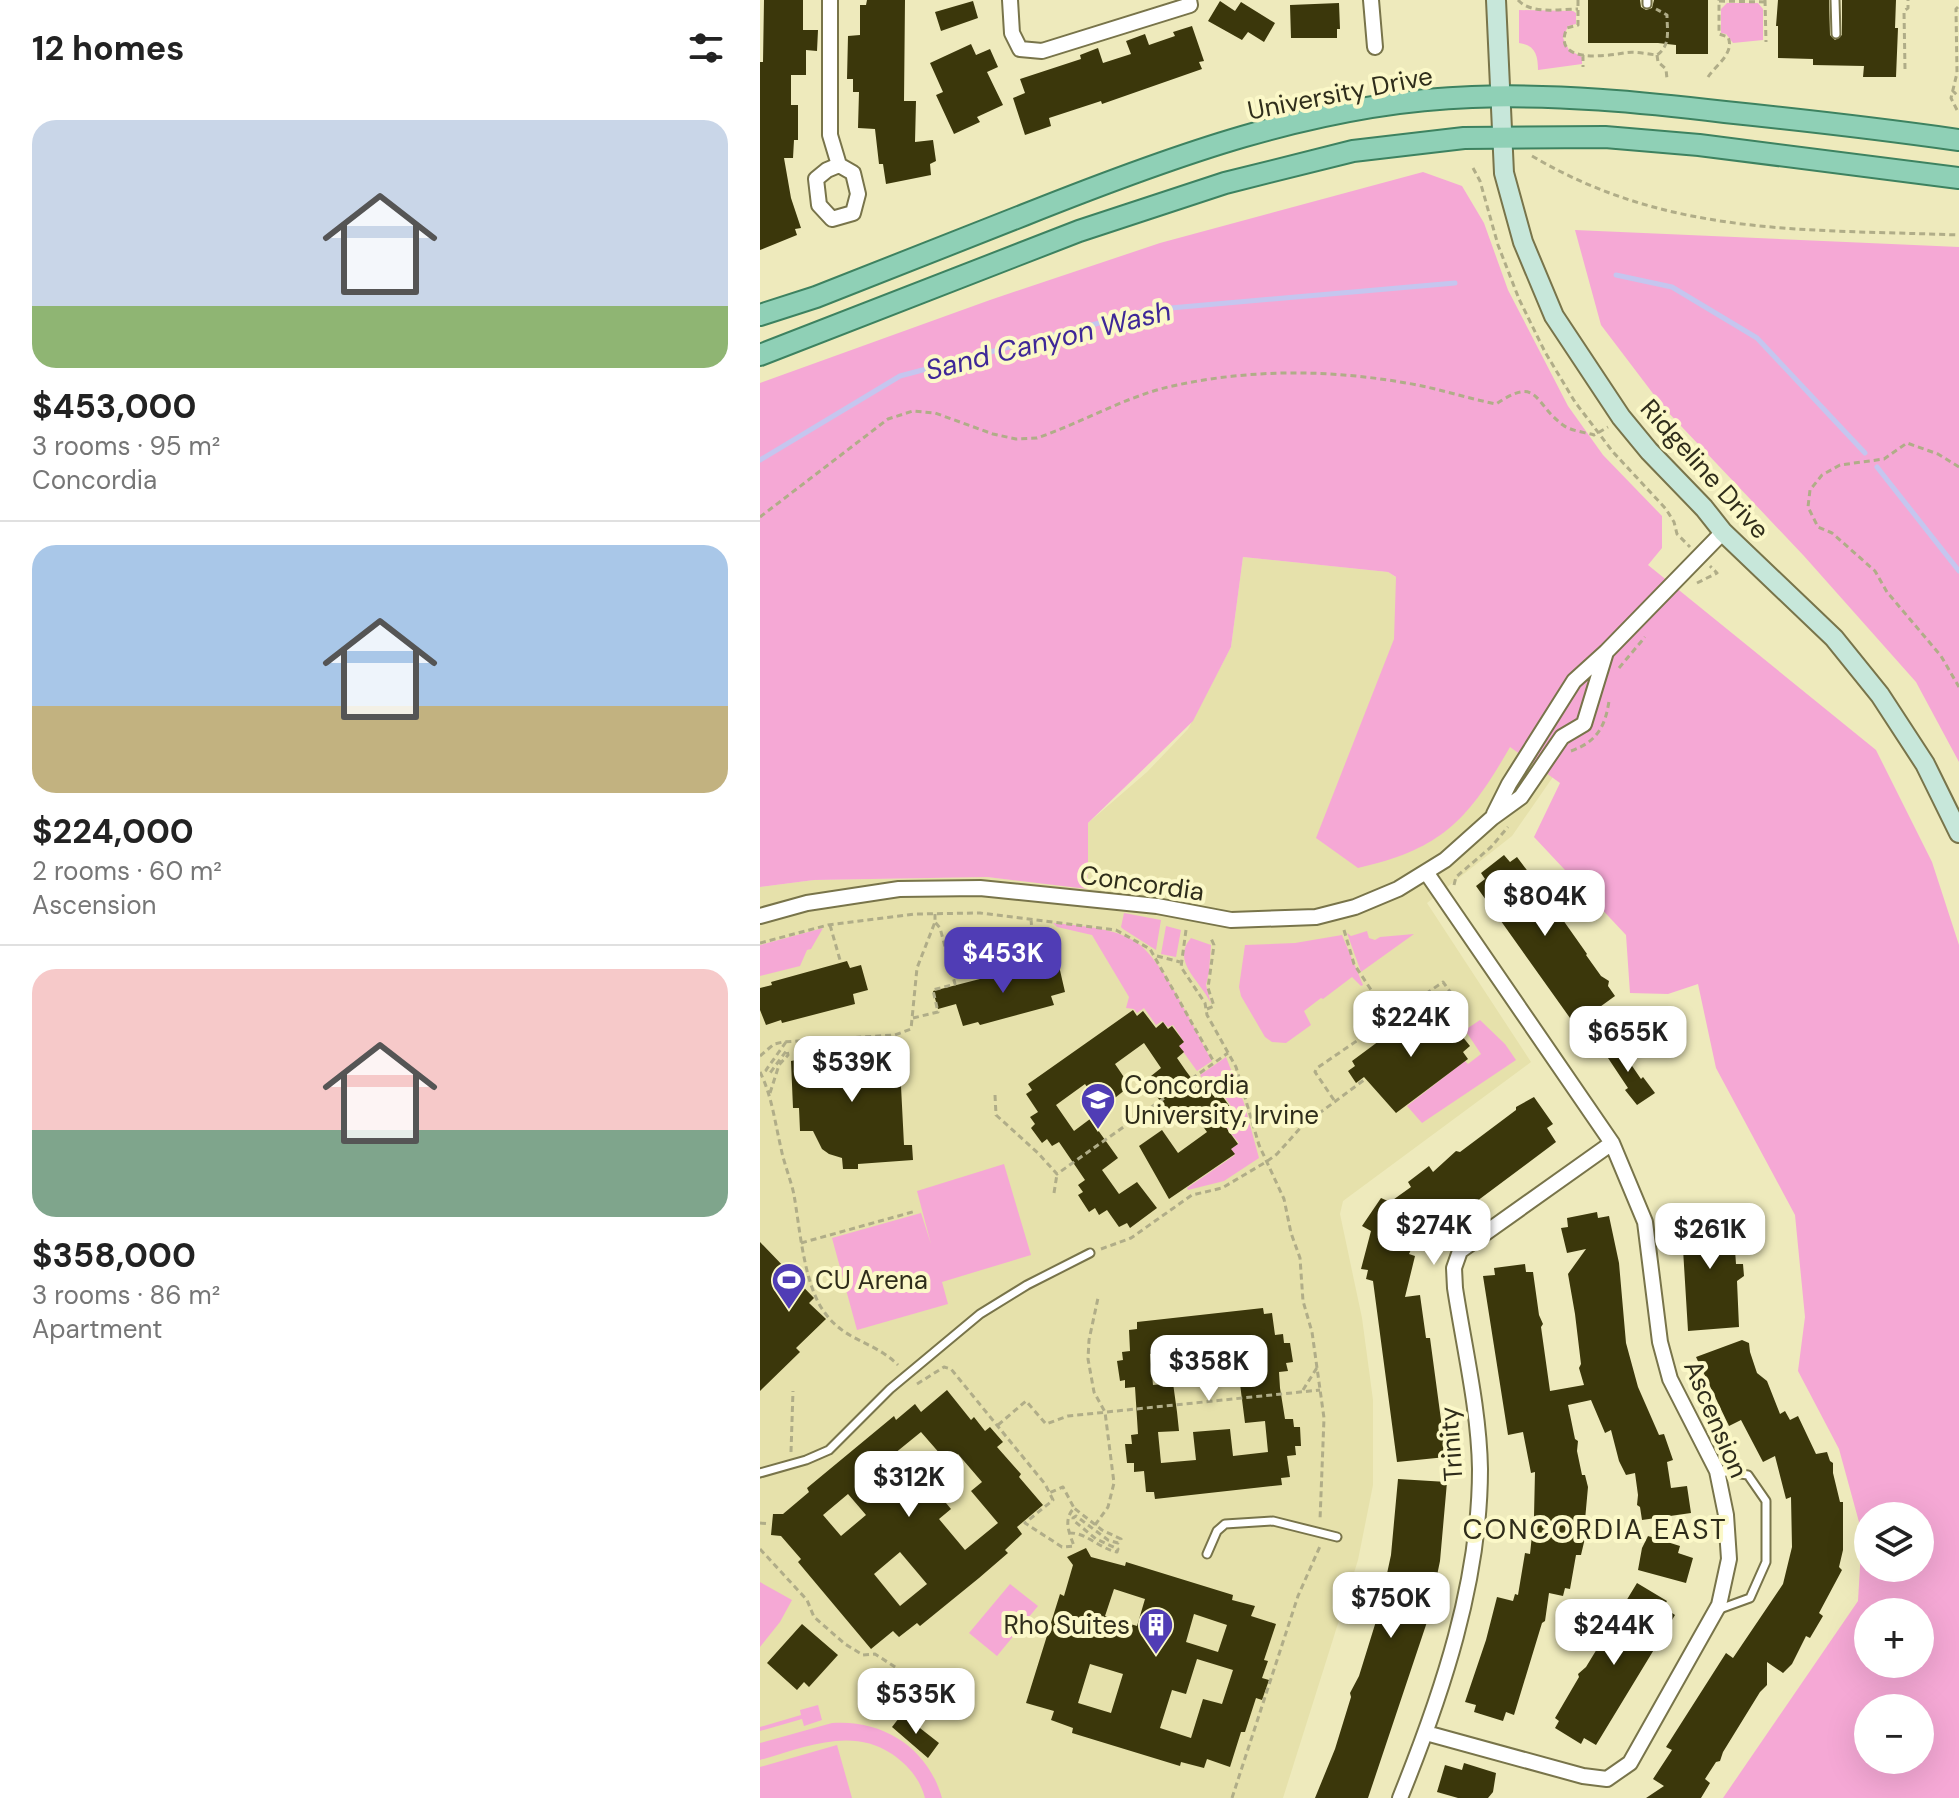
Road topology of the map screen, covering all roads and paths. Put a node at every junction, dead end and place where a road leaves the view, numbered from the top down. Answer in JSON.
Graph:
{"nodes":[{"id":1,"x":830,"y":0,"type":"edge"},
{"id":2,"x":1010,"y":0,"type":"edge"},
{"id":3,"x":1189,"y":0,"type":"edge"},
{"id":4,"x":1371,"y":0,"type":"edge"},
{"id":5,"x":1496,"y":0,"type":"edge"},
{"id":6,"x":1518,"y":0,"type":"edge"},
{"id":7,"x":1578,"y":0,"type":"edge"},
{"id":8,"x":1835,"y":0,"type":"edge"},
{"id":9,"x":1908,"y":0,"type":"edge"},
{"id":10,"x":1719,"y":1,"type":"edge"},
{"id":11,"x":1765,"y":1,"type":"edge"},
{"id":12,"x":1959,"y":6,"type":"edge"},
{"id":13,"x":1578,"y":9,"type":"junction"},
{"id":14,"x":1656,"y":9,"type":"dead end"},
{"id":15,"x":1836,"y":34,"type":"dead end"},
{"id":16,"x":1766,"y":42,"type":"dead end"},
{"id":17,"x":1375,"y":47,"type":"dead end"},
{"id":18,"x":1583,"y":55,"type":"junction"},
{"id":19,"x":1657,"y":55,"type":"junction"},
{"id":20,"x":1583,"y":67,"type":"dead end"},
{"id":21,"x":1905,"y":69,"type":"dead end"},
{"id":22,"x":1708,"y":77,"type":"dead end"},
{"id":23,"x":1667,"y":79,"type":"dead end"},
{"id":24,"x":1952,"y":90,"type":"junction"},
{"id":25,"x":1499,"y":97,"type":"junction"},
{"id":26,"x":1959,"y":97,"type":"edge"},
{"id":27,"x":1957,"y":110,"type":"dead end"},
{"id":28,"x":1501,"y":137,"type":"junction"},
{"id":29,"x":1959,"y":140,"type":"edge"},
{"id":30,"x":839,"y":165,"type":"dead end"},
{"id":31,"x":1553,"y":168,"type":"dead end"},
{"id":32,"x":1959,"y":178,"type":"edge"},
{"id":33,"x":1959,"y":235,"type":"edge"},
{"id":34,"x":760,"y":315,"type":"edge"},
{"id":35,"x":760,"y":355,"type":"edge"},
{"id":36,"x":1621,"y":417,"type":"junction"},
{"id":37,"x":1959,"y":467,"type":"edge"},
{"id":38,"x":760,"y":517,"type":"edge"},
{"id":39,"x":1723,"y":532,"type":"junction"},
{"id":40,"x":1606,"y":652,"type":"junction"},
{"id":41,"x":1959,"y":687,"type":"edge"},
{"id":42,"x":1492,"y":818,"type":"junction"},
{"id":43,"x":1959,"y":833,"type":"edge"},
{"id":44,"x":1426,"y":872,"type":"junction"},
{"id":45,"x":935,"y":914,"type":"junction"},
{"id":46,"x":760,"y":916,"type":"edge"},
{"id":47,"x":1031,"y":919,"type":"junction"},
{"id":48,"x":935,"y":922,"type":"junction"},
{"id":49,"x":830,"y":925,"type":"junction"},
{"id":50,"x":1186,"y":930,"type":"dead end"},
{"id":51,"x":1344,"y":930,"type":"dead end"},
{"id":52,"x":1210,"y":936,"type":"dead end"},
{"id":53,"x":760,"y":943,"type":"edge"},
{"id":54,"x":1157,"y":956,"type":"dead end"},
{"id":55,"x":840,"y":960,"type":"dead end"},
{"id":56,"x":1038,"y":961,"type":"dead end"},
{"id":57,"x":1181,"y":962,"type":"junction"},
{"id":58,"x":1206,"y":1009,"type":"junction"},
{"id":59,"x":1389,"y":1017,"type":"junction"},
{"id":60,"x":913,"y":1018,"type":"junction"},
{"id":61,"x":1447,"y":1027,"type":"dead end"},
{"id":62,"x":786,"y":1042,"type":"junction"},
{"id":63,"x":1229,"y":1052,"type":"junction"},
{"id":64,"x":760,"y":1056,"type":"edge"},
{"id":65,"x":1214,"y":1062,"type":"junction"},
{"id":66,"x":766,"y":1070,"type":"junction"},
{"id":67,"x":760,"y":1072,"type":"edge"},
{"id":68,"x":763,"y":1077,"type":"junction"},
{"id":69,"x":1364,"y":1080,"type":"dead end"},
{"id":70,"x":769,"y":1094,"type":"junction"},
{"id":71,"x":995,"y":1095,"type":"dead end"},
{"id":72,"x":1335,"y":1101,"type":"junction"},
{"id":73,"x":1612,"y":1143,"type":"junction"},
{"id":74,"x":1266,"y":1162,"type":"junction"},
{"id":75,"x":1057,"y":1174,"type":"junction"},
{"id":76,"x":1054,"y":1193,"type":"dead end"},
{"id":77,"x":916,"y":1211,"type":"dead end"},
{"id":78,"x":798,"y":1224,"type":"dead end"},
{"id":79,"x":801,"y":1243,"type":"dead end"},
{"id":80,"x":1090,"y":1253,"type":"joint"},
{"id":81,"x":1098,"y":1298,"type":"dead end"},
{"id":82,"x":1318,"y":1366,"type":"junction"},
{"id":83,"x":1321,"y":1390,"type":"junction"},
{"id":84,"x":793,"y":1391,"type":"dead end"},
{"id":85,"x":1302,"y":1392,"type":"junction"},
{"id":86,"x":1105,"y":1412,"type":"junction"},
{"id":87,"x":998,"y":1425,"type":"dead end"},
{"id":88,"x":790,"y":1464,"type":"junction"},
{"id":89,"x":1717,"y":1471,"type":"junction"},
{"id":90,"x":760,"y":1473,"type":"edge"},
{"id":91,"x":1049,"y":1493,"type":"dead end"},
{"id":92,"x":1053,"y":1500,"type":"dead end"},
{"id":93,"x":1074,"y":1508,"type":"junction"},
{"id":94,"x":760,"y":1523,"type":"edge"},
{"id":95,"x":770,"y":1524,"type":"dead end"},
{"id":96,"x":1095,"y":1525,"type":"junction"},
{"id":97,"x":1069,"y":1533,"type":"junction"},
{"id":98,"x":1322,"y":1534,"type":"junction"},
{"id":99,"x":1337,"y":1537,"type":"dead end"},
{"id":100,"x":760,"y":1549,"type":"edge"},
{"id":101,"x":1207,"y":1554,"type":"dead end"},
{"id":102,"x":1717,"y":1610,"type":"junction"},
{"id":103,"x":912,"y":1678,"type":"dead end"},
{"id":104,"x":1426,"y":1733,"type":"junction"},
{"id":105,"x":1232,"y":1798,"type":"edge"},
{"id":106,"x":1400,"y":1798,"type":"edge"}],
"edges":[{"from":1,"to":30,"type":"street"},
{"from":2,"to":3,"type":"street"},
{"from":4,"to":17,"type":"street"},
{"from":5,"to":25,"type":"street","name":"Ridgeline Drive"},
{"from":6,"to":13,"type":"path"},
{"from":7,"to":13,"type":"path"},
{"from":8,"to":15,"type":"lane"},
{"from":9,"to":21,"type":"path"},
{"from":10,"to":11,"type":"path"},
{"from":10,"to":22,"type":"path"},
{"from":11,"to":16,"type":"path"},
{"from":12,"to":24,"type":"path"},
{"from":13,"to":18,"type":"path"},
{"from":14,"to":19,"type":"path"},
{"from":18,"to":19,"type":"path"},
{"from":18,"to":20,"type":"path"},
{"from":19,"to":23,"type":"path"},
{"from":24,"to":26,"type":"path"},
{"from":24,"to":27,"type":"path"},
{"from":25,"to":28,"type":"street","name":"Ridgeline Drive"},
{"from":25,"to":29,"type":"main road","name":"University Drive"},
{"from":25,"to":34,"type":"main road","name":"University Drive"},
{"from":28,"to":32,"type":"main road"},
{"from":28,"to":35,"type":"main road"},
{"from":28,"to":36,"type":"street","name":"Ridgeline Drive"},
{"from":31,"to":33,"type":"path"},
{"from":36,"to":38,"type":"path"},
{"from":36,"to":39,"type":"street","name":"Ridgeline Drive"},
{"from":37,"to":41,"type":"path"},
{"from":39,"to":40,"type":"street","name":"Concordia"},
{"from":39,"to":43,"type":"street","name":"Ridgeline Drive"},
{"from":40,"to":42,"type":"street","name":"Concordia"},
{"from":40,"to":42,"type":"street","name":"Concordia"},
{"from":42,"to":44,"type":"street","name":"Concordia"},
{"from":44,"to":46,"type":"street","name":"Concordia"},
{"from":44,"to":73,"type":"street","name":"Ascension"},
{"from":45,"to":47,"type":"path"},
{"from":45,"to":48,"type":"path"},
{"from":45,"to":49,"type":"path"},
{"from":47,"to":56,"type":"path"},
{"from":47,"to":65,"type":"path"},
{"from":48,"to":60,"type":"path"},
{"from":48,"to":60,"type":"path"},
{"from":49,"to":53,"type":"path"},
{"from":49,"to":55,"type":"path"},
{"from":50,"to":57,"type":"path"},
{"from":51,"to":59,"type":"path"},
{"from":52,"to":58,"type":"path"},
{"from":54,"to":57,"type":"path"},
{"from":57,"to":58,"type":"path"},
{"from":58,"to":63,"type":"path"},
{"from":59,"to":61,"type":"path"},
{"from":59,"to":72,"type":"path"},
{"from":60,"to":62,"type":"path"},
{"from":62,"to":64,"type":"path"},
{"from":62,"to":66,"type":"path"},
{"from":63,"to":65,"type":"path"},
{"from":63,"to":74,"type":"path"},
{"from":65,"to":75,"type":"path"},
{"from":66,"to":68,"type":"path"},
{"from":66,"to":70,"type":"path"},
{"from":67,"to":68,"type":"path"},
{"from":68,"to":70,"type":"path"},
{"from":69,"to":72,"type":"path"},
{"from":70,"to":78,"type":"path"},
{"from":71,"to":75,"type":"path"},
{"from":72,"to":74,"type":"path"},
{"from":73,"to":89,"type":"street","name":"Ascension"},
{"from":73,"to":104,"type":"street","name":"Trinity"},
{"from":74,"to":80,"type":"path"},
{"from":74,"to":82,"type":"path"},
{"from":75,"to":76,"type":"path"},
{"from":77,"to":79,"type":"path"},
{"from":80,"to":88,"type":"lane"},
{"from":81,"to":86,"type":"path"},
{"from":82,"to":83,"type":"path"},
{"from":82,"to":85,"type":"path"},
{"from":83,"to":85,"type":"path"},
{"from":83,"to":98,"type":"path"},
{"from":84,"to":88,"type":"path"},
{"from":85,"to":86,"type":"path"},
{"from":86,"to":87,"type":"path"},
{"from":86,"to":96,"type":"path"},
{"from":88,"to":90,"type":"lane"},
{"from":89,"to":102,"type":"street","name":"Ascension"},
{"from":89,"to":102,"type":"lane"},
{"from":91,"to":93,"type":"path"},
{"from":92,"to":97,"type":"path"},
{"from":93,"to":96,"type":"path"},
{"from":93,"to":97,"type":"path"},
{"from":94,"to":95,"type":"path"},
{"from":96,"to":97,"type":"path"},
{"from":98,"to":99,"type":"lane"},
{"from":98,"to":101,"type":"lane"},
{"from":98,"to":105,"type":"path"},
{"from":100,"to":103,"type":"path"},
{"from":102,"to":104,"type":"street","name":"Ascension"},
{"from":104,"to":106,"type":"street","name":"Trinity"}]}
